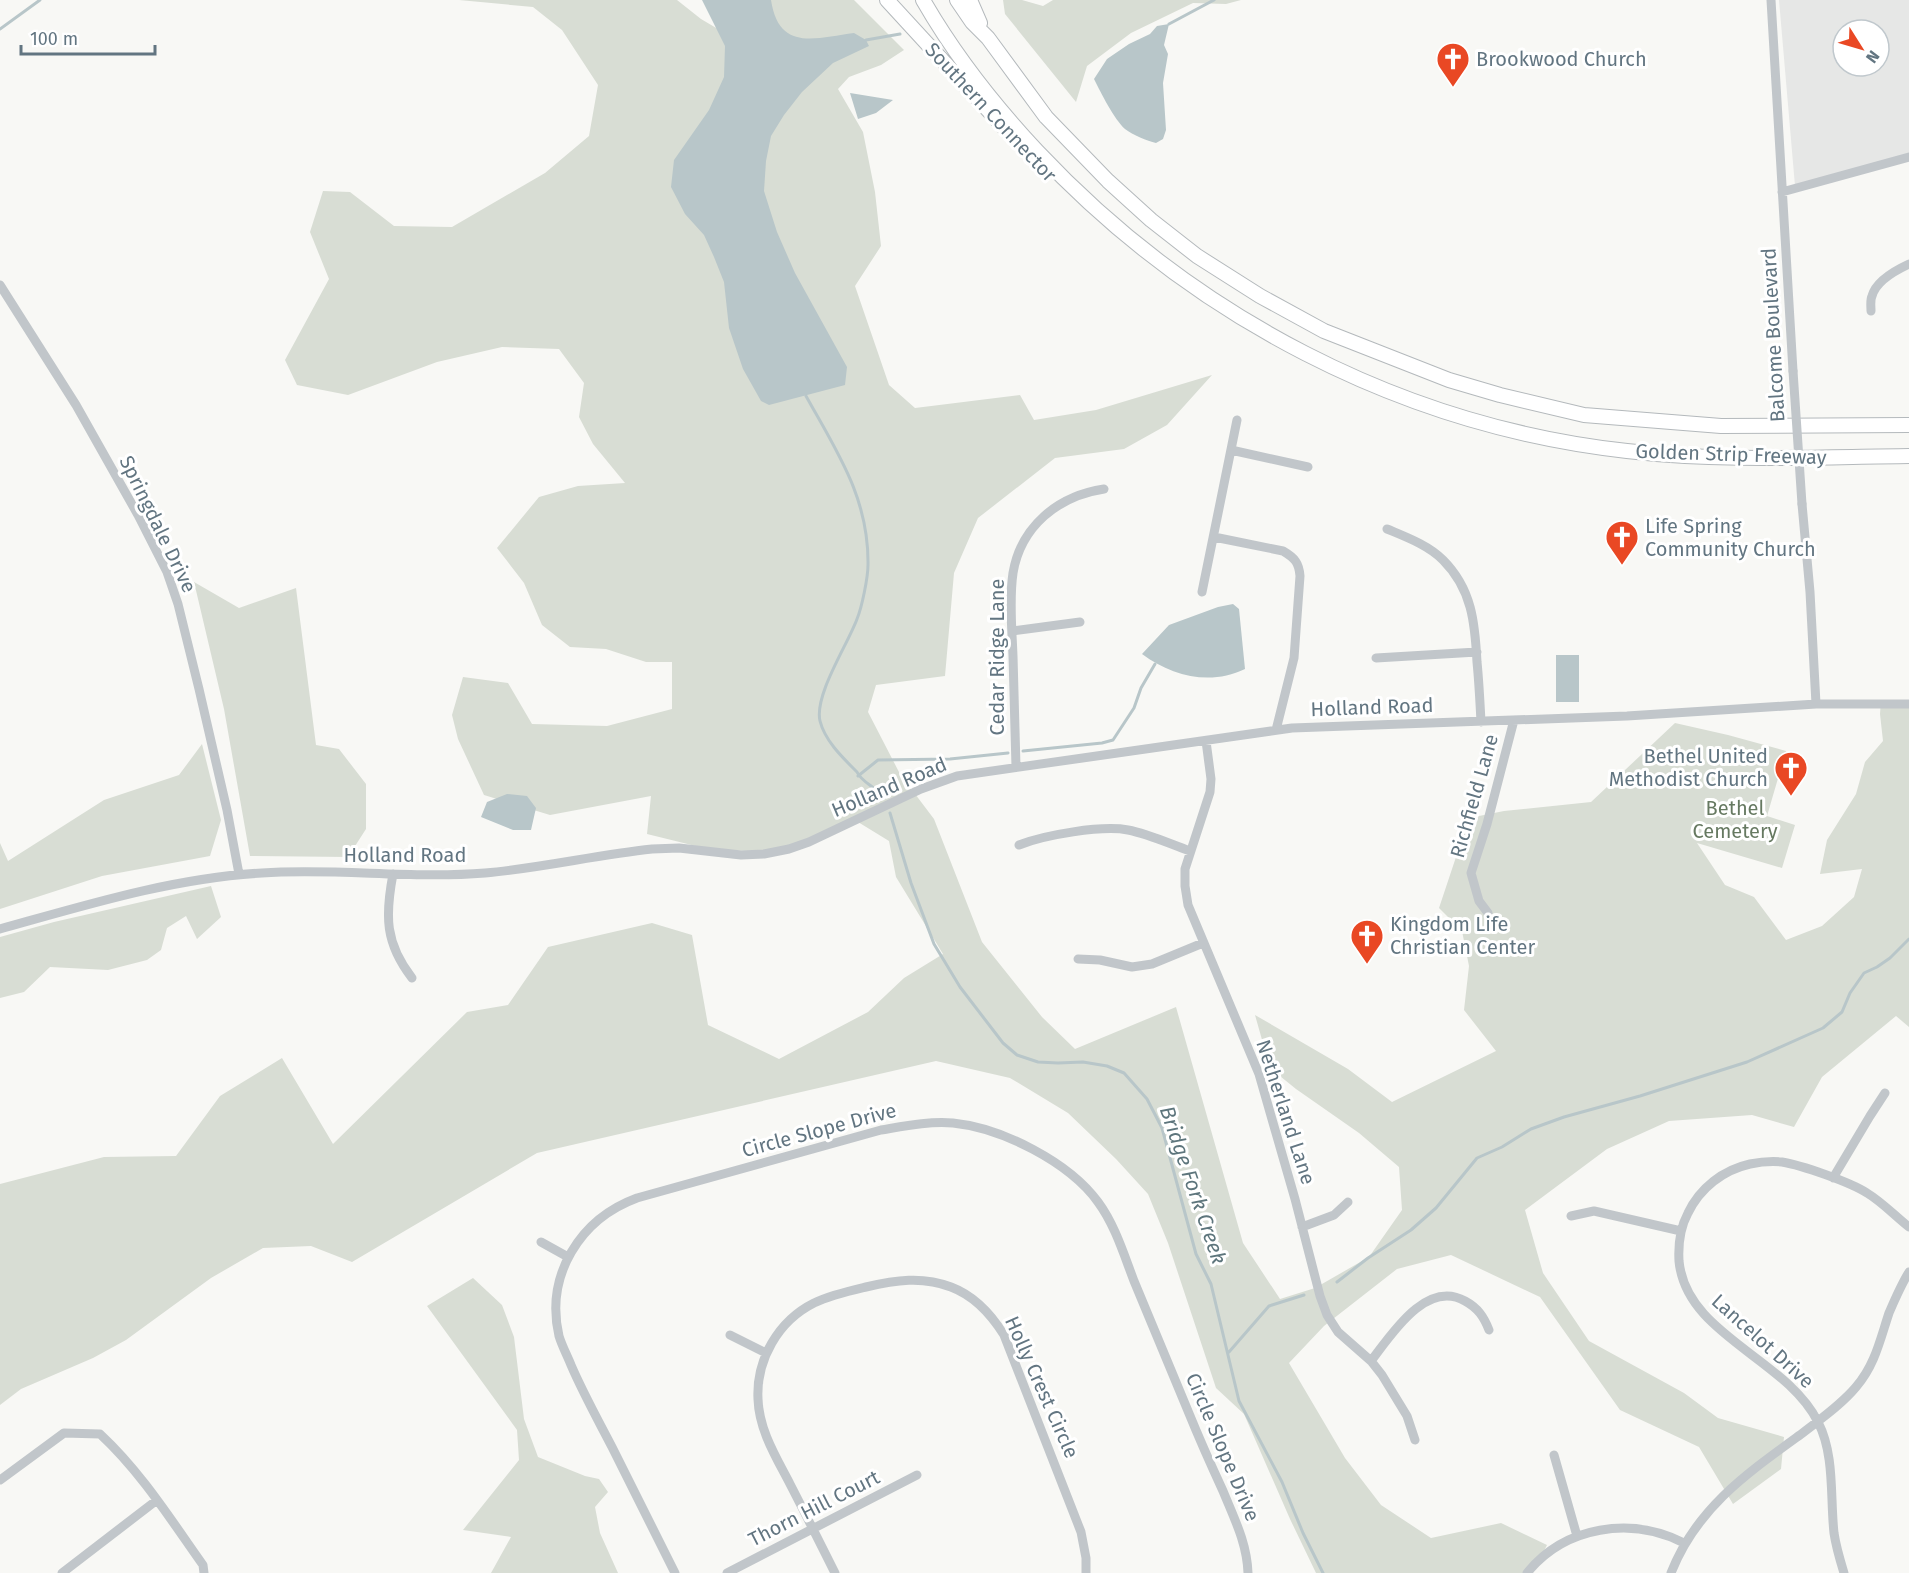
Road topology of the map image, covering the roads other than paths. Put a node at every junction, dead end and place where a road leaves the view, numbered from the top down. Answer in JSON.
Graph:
{"nodes":[{"id":1,"x":887,"y":0,"type":"edge"},
{"id":2,"x":922,"y":0,"type":"edge"},
{"id":3,"x":957,"y":0,"type":"edge"},
{"id":4,"x":970,"y":0,"type":"edge"},
{"id":5,"x":1772,"y":0,"type":"edge"},
{"id":6,"x":988,"y":38,"type":"junction"},
{"id":7,"x":1909,"y":157,"type":"edge"},
{"id":8,"x":1782,"y":192,"type":"junction"},
{"id":9,"x":1102,"y":216,"type":"junction"},
{"id":10,"x":1909,"y":264,"type":"edge"},
{"id":11,"x":0,"y":285,"type":"edge"},
{"id":12,"x":1871,"y":311,"type":"dead end"},
{"id":13,"x":1237,"y":420,"type":"dead end"},
{"id":14,"x":1909,"y":425,"type":"edge"},
{"id":15,"x":1231,"y":450,"type":"junction"},
{"id":16,"x":1909,"y":456,"type":"edge"},
{"id":17,"x":1308,"y":467,"type":"dead end"},
{"id":18,"x":1104,"y":489,"type":"dead end"},
{"id":19,"x":1387,"y":529,"type":"dead end"},
{"id":20,"x":1214,"y":537,"type":"junction"},
{"id":21,"x":1202,"y":592,"type":"dead end"},
{"id":22,"x":1080,"y":622,"type":"dead end"},
{"id":23,"x":1012,"y":631,"type":"junction"},
{"id":24,"x":1477,"y":652,"type":"junction"},
{"id":25,"x":1376,"y":658,"type":"dead end"},
{"id":26,"x":1816,"y":704,"type":"junction"},
{"id":27,"x":1909,"y":704,"type":"edge"},
{"id":28,"x":1514,"y":720,"type":"junction"},
{"id":29,"x":1481,"y":722,"type":"junction"},
{"id":30,"x":1276,"y":730,"type":"junction"},
{"id":31,"x":1206,"y":741,"type":"junction"},
{"id":32,"x":1016,"y":766,"type":"junction"},
{"id":33,"x":1019,"y":845,"type":"dead end"},
{"id":34,"x":1190,"y":851,"type":"junction"},
{"id":35,"x":239,"y":874,"type":"junction"},
{"id":36,"x":393,"y":874,"type":"junction"},
{"id":37,"x":1488,"y":913,"type":"dead end"},
{"id":38,"x":0,"y":929,"type":"edge"},
{"id":39,"x":1203,"y":943,"type":"junction"},
{"id":40,"x":1078,"y":959,"type":"dead end"},
{"id":41,"x":412,"y":978,"type":"dead end"},
{"id":42,"x":1885,"y":1093,"type":"dead end"},
{"id":43,"x":1833,"y":1178,"type":"junction"},
{"id":44,"x":1348,"y":1202,"type":"dead end"},
{"id":45,"x":1571,"y":1216,"type":"dead end"},
{"id":46,"x":1302,"y":1227,"type":"junction"},
{"id":47,"x":1909,"y":1227,"type":"edge"},
{"id":48,"x":1681,"y":1231,"type":"junction"},
{"id":49,"x":541,"y":1242,"type":"dead end"},
{"id":50,"x":568,"y":1257,"type":"junction"},
{"id":51,"x":1909,"y":1272,"type":"edge"},
{"id":52,"x":1489,"y":1329,"type":"dead end"},
{"id":53,"x":730,"y":1335,"type":"dead end"},
{"id":54,"x":766,"y":1353,"type":"junction"},
{"id":55,"x":1371,"y":1362,"type":"junction"},
{"id":56,"x":1818,"y":1421,"type":"junction"},
{"id":57,"x":1415,"y":1440,"type":"dead end"},
{"id":58,"x":1554,"y":1455,"type":"dead end"},
{"id":59,"x":917,"y":1475,"type":"dead end"},
{"id":60,"x":0,"y":1480,"type":"edge"},
{"id":61,"x":157,"y":1500,"type":"junction"},
{"id":62,"x":813,"y":1529,"type":"junction"},
{"id":63,"x":1577,"y":1536,"type":"junction"},
{"id":64,"x":1684,"y":1543,"type":"junction"},
{"id":65,"x":62,"y":1573,"type":"edge"},
{"id":66,"x":204,"y":1573,"type":"edge"},
{"id":67,"x":675,"y":1573,"type":"edge"},
{"id":68,"x":727,"y":1573,"type":"edge"},
{"id":69,"x":835,"y":1573,"type":"edge"},
{"id":70,"x":1086,"y":1573,"type":"edge"},
{"id":71,"x":1248,"y":1573,"type":"edge"},
{"id":72,"x":1527,"y":1573,"type":"edge"},
{"id":73,"x":1671,"y":1573,"type":"edge"},
{"id":74,"x":1844,"y":1573,"type":"edge"}],
"edges":[{"from":1,"to":9,"type":"highway","name":"Southern Connector"},
{"from":2,"to":9,"type":"highway","name":"Golden Strip Freeway"},
{"from":3,"to":6,"type":"highway","name":"Golden Strip Freeway"},
{"from":4,"to":6,"type":"highway"},
{"from":5,"to":8,"type":"street","name":"Balcome Boulevard"},
{"from":6,"to":14,"type":"highway","name":"Golden Strip Freeway"},
{"from":7,"to":8,"type":"street"},
{"from":8,"to":26,"type":"street","name":"Balcome Boulevard","bridge":true},
{"from":9,"to":16,"type":"highway","name":"Golden Strip Freeway"},
{"from":10,"to":12,"type":"street"},
{"from":11,"to":35,"type":"street","name":"Springdale Drive"},
{"from":13,"to":15,"type":"street"},
{"from":15,"to":17,"type":"street"},
{"from":15,"to":20,"type":"street"},
{"from":18,"to":23,"type":"street","name":"Cedar Ridge Lane"},
{"from":19,"to":24,"type":"street"},
{"from":20,"to":21,"type":"street"},
{"from":20,"to":30,"type":"street"},
{"from":22,"to":23,"type":"street"},
{"from":23,"to":32,"type":"street","name":"Cedar Ridge Lane"},
{"from":24,"to":25,"type":"street"},
{"from":24,"to":29,"type":"street"},
{"from":26,"to":27,"type":"street","name":"Holland Road"},
{"from":26,"to":28,"type":"street","name":"Holland Road"},
{"from":28,"to":29,"type":"street","name":"Holland Road"},
{"from":28,"to":37,"type":"street","name":"Richfield Lane"},
{"from":29,"to":30,"type":"street","name":"Holland Road"},
{"from":30,"to":31,"type":"street","name":"Holland Road"},
{"from":31,"to":32,"type":"street","name":"Holland Road"},
{"from":31,"to":34,"type":"street","name":"Netherland Lane"},
{"from":32,"to":36,"type":"street","name":"Holland Road"},
{"from":33,"to":34,"type":"street"},
{"from":34,"to":39,"type":"street","name":"Netherland Lane"},
{"from":35,"to":36,"type":"street","name":"Holland Road"},
{"from":35,"to":38,"type":"street","name":"Holland Road"},
{"from":36,"to":41,"type":"street"},
{"from":39,"to":40,"type":"street"},
{"from":39,"to":46,"type":"street","name":"Netherland Lane"},
{"from":42,"to":43,"type":"street"},
{"from":43,"to":47,"type":"street","name":"Lancelot Drive"},
{"from":43,"to":48,"type":"street","name":"Lancelot Drive"},
{"from":44,"to":46,"type":"street"},
{"from":45,"to":48,"type":"street"},
{"from":46,"to":55,"type":"street","name":"Netherland Lane"},
{"from":48,"to":56,"type":"street","name":"Lancelot Drive"},
{"from":49,"to":50,"type":"street"},
{"from":50,"to":67,"type":"street","name":"Circle Slope Drive"},
{"from":50,"to":71,"type":"street","name":"Circle Slope Drive"},
{"from":51,"to":56,"type":"street"},
{"from":52,"to":55,"type":"street"},
{"from":53,"to":54,"type":"street"},
{"from":54,"to":62,"type":"street","name":"Holly Crest Circle"},
{"from":54,"to":70,"type":"street","name":"Holly Crest Circle"},
{"from":55,"to":57,"type":"street","name":"Netherland Lane"},
{"from":56,"to":64,"type":"street"},
{"from":56,"to":74,"type":"street","name":"Lancelot Drive"},
{"from":58,"to":63,"type":"street"},
{"from":59,"to":62,"type":"street","name":"Thorn Hill Court"},
{"from":60,"to":61,"type":"street"},
{"from":61,"to":65,"type":"street"},
{"from":61,"to":66,"type":"street"},
{"from":62,"to":68,"type":"street","name":"Thorn Hill Court"},
{"from":62,"to":69,"type":"street","name":"Holly Crest Circle"},
{"from":63,"to":64,"type":"street"},
{"from":63,"to":72,"type":"street"},
{"from":64,"to":73,"type":"street"}]}
